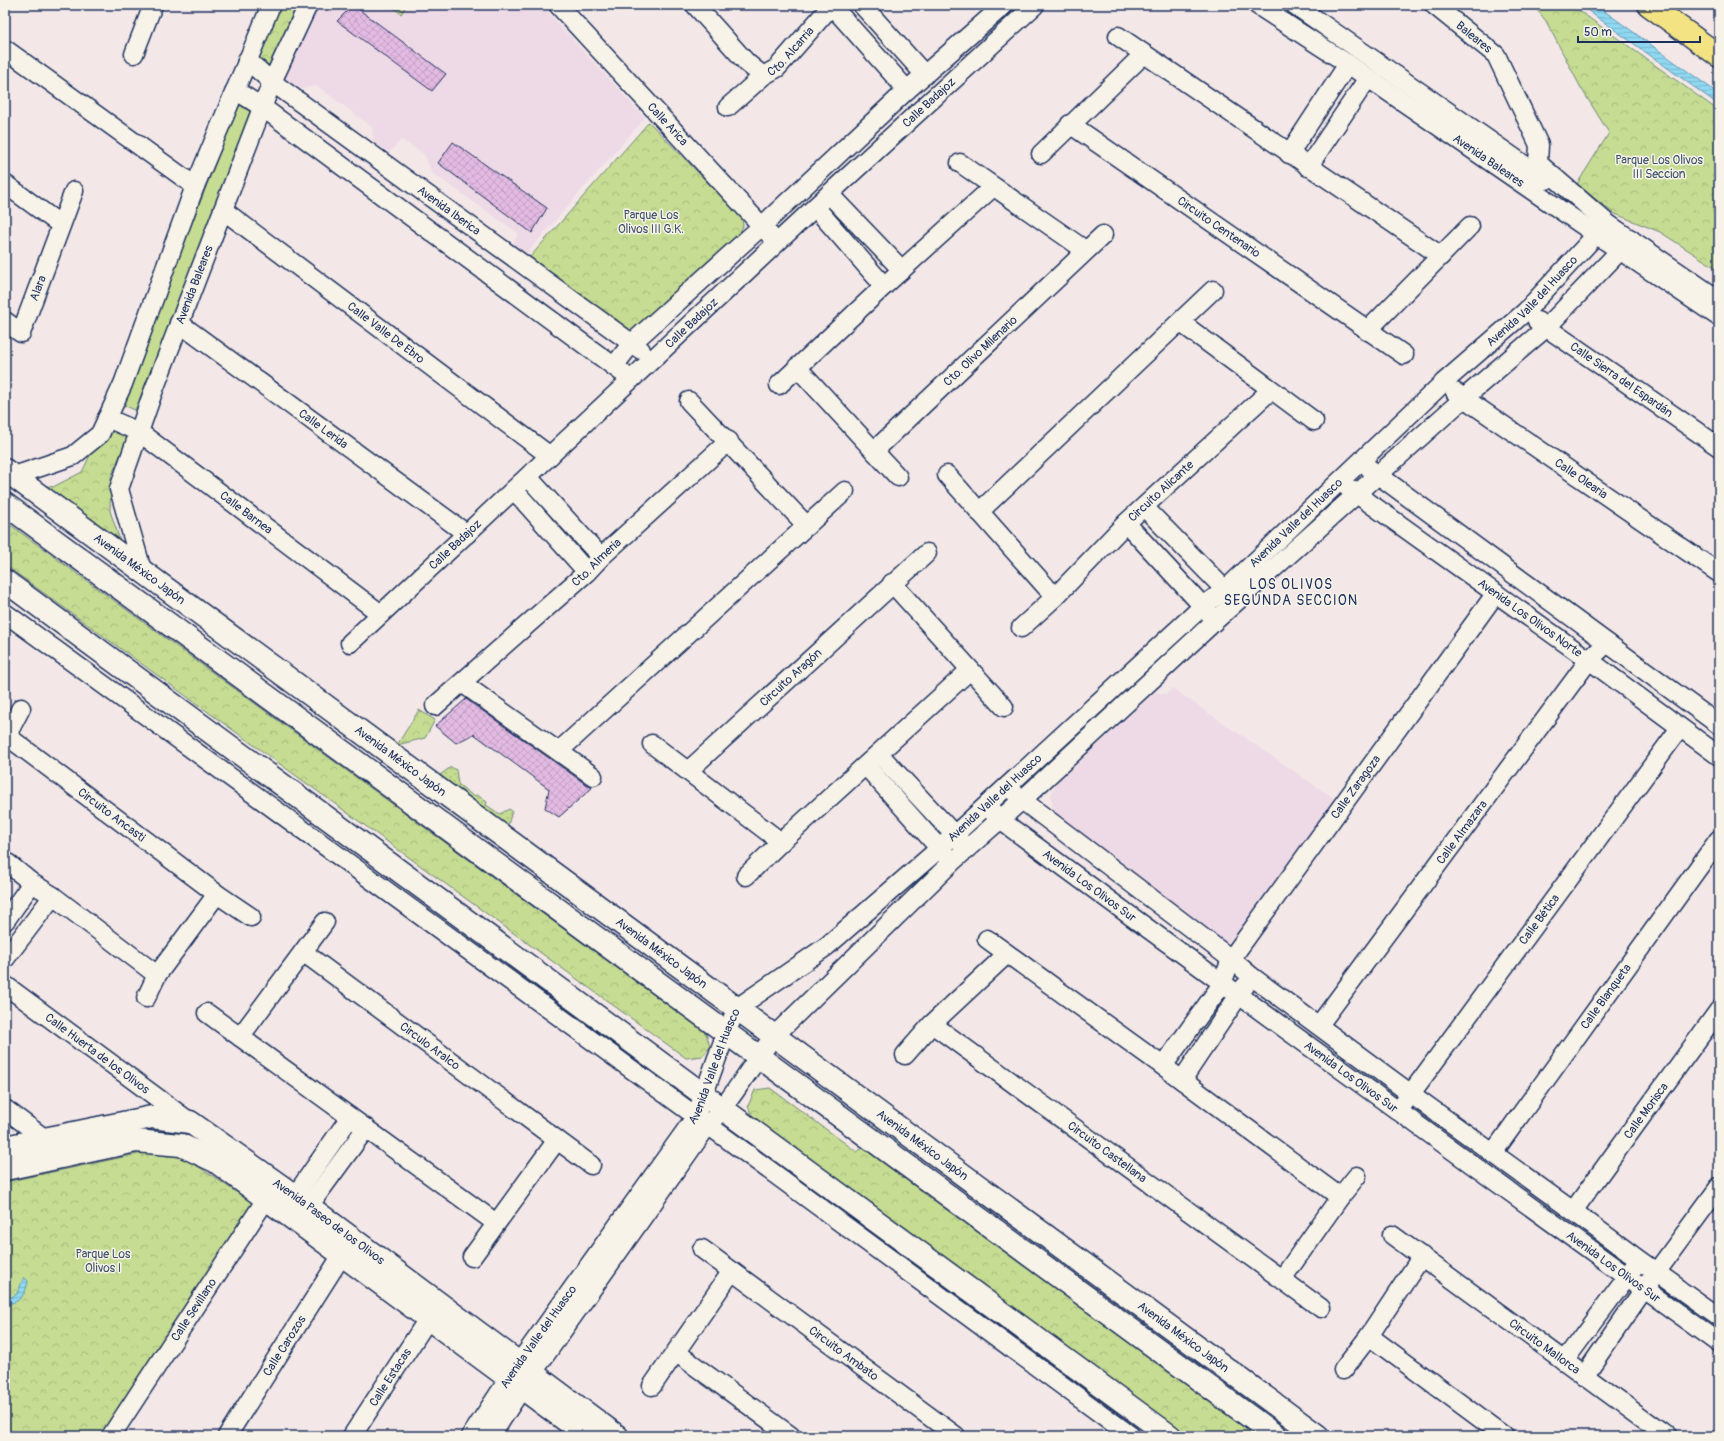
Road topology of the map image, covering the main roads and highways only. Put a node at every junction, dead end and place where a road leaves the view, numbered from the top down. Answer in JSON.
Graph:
{"nodes":[{"id":1,"x":1649,"y":5,"type":"edge"},
{"id":2,"x":1719,"y":56,"type":"edge"}],
"edges":[{"from":1,"to":2,"type":"highway"}]}
